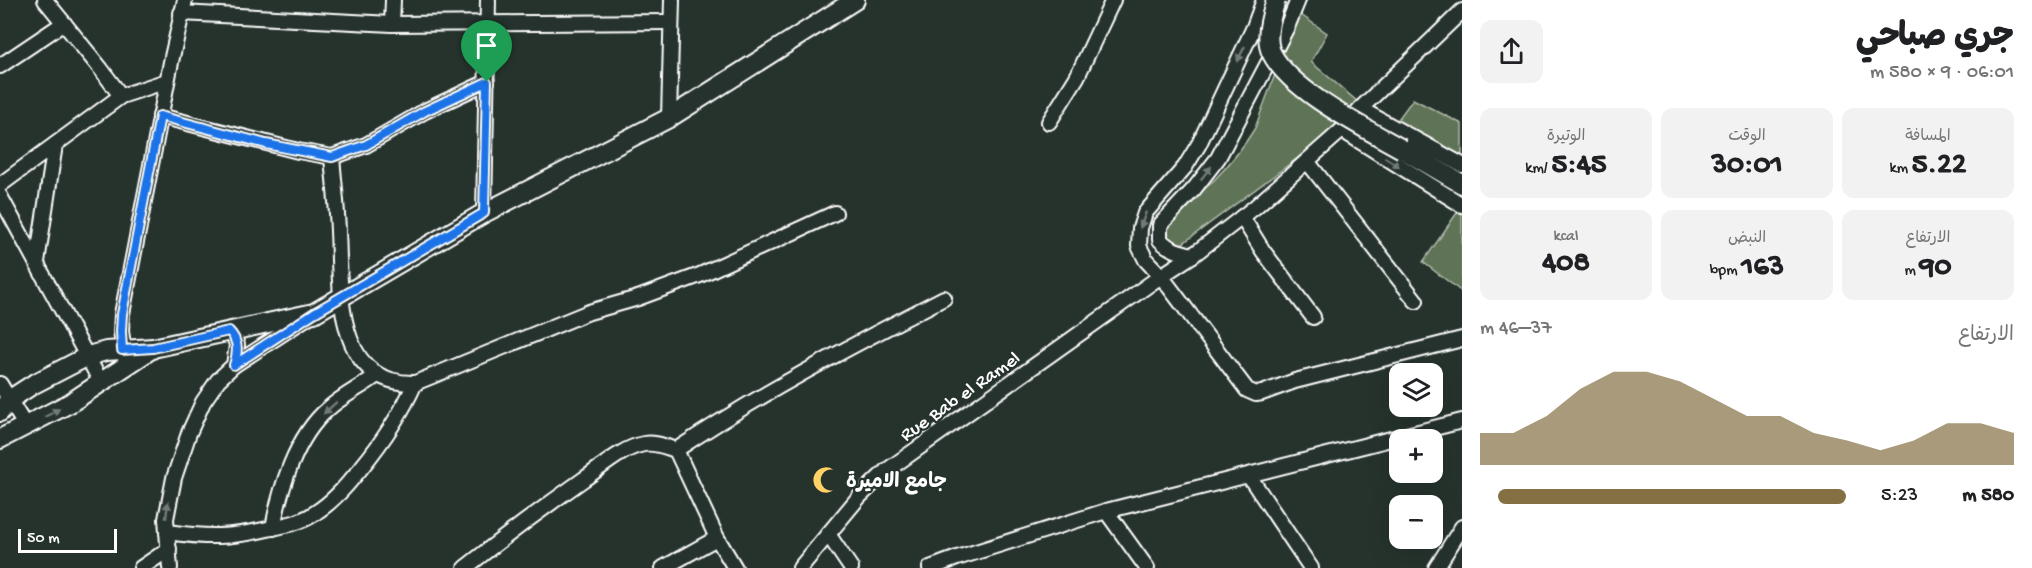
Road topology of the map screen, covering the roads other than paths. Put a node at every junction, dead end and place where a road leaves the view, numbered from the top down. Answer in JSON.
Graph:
{"nodes":[{"id":1,"x":45,"y":0,"type":"edge"},
{"id":2,"x":172,"y":0,"type":"edge"},
{"id":3,"x":393,"y":0,"type":"edge"},
{"id":4,"x":488,"y":0,"type":"edge"},
{"id":5,"x":672,"y":0,"type":"edge"},
{"id":6,"x":855,"y":0,"type":"edge"},
{"id":7,"x":1113,"y":0,"type":"edge"},
{"id":8,"x":1264,"y":0,"type":"edge"},
{"id":9,"x":1276,"y":0,"type":"edge"},
{"id":10,"x":1298,"y":0,"type":"edge"},
{"id":11,"x":183,"y":7,"type":"edge"},
{"id":12,"x":1462,"y":11,"type":"edge"},
{"id":13,"x":671,"y":22,"type":"junction"},
{"id":14,"x":64,"y":23,"type":"junction"},
{"id":15,"x":392,"y":24,"type":"junction"},
{"id":16,"x":488,"y":24,"type":"junction"},
{"id":17,"x":0,"y":66,"type":"edge"},
{"id":18,"x":167,"y":81,"type":"junction"},
{"id":19,"x":487,"y":82,"type":"junction"},
{"id":20,"x":121,"y":96,"type":"junction"},
{"id":21,"x":1360,"y":109,"type":"junction"},
{"id":22,"x":160,"y":116,"type":"junction"},
{"id":23,"x":669,"y":118,"type":"junction"},
{"id":24,"x":1049,"y":122,"type":"dead end"},
{"id":25,"x":1342,"y":130,"type":"junction"},
{"id":26,"x":55,"y":144,"type":"junction"},
{"id":27,"x":332,"y":157,"type":"junction"},
{"id":28,"x":1307,"y":161,"type":"junction"},
{"id":29,"x":1462,"y":165,"type":"edge"},
{"id":30,"x":1462,"y":184,"type":"edge"},
{"id":31,"x":0,"y":185,"type":"edge"},
{"id":32,"x":0,"y":196,"type":"edge"},
{"id":33,"x":1462,"y":205,"type":"edge"},
{"id":34,"x":484,"y":213,"type":"junction"},
{"id":35,"x":835,"y":213,"type":"dead end"},
{"id":36,"x":1242,"y":217,"type":"junction"},
{"id":37,"x":1193,"y":255,"type":"junction"},
{"id":38,"x":37,"y":262,"type":"junction"},
{"id":39,"x":1161,"y":276,"type":"junction"},
{"id":40,"x":944,"y":298,"type":"dead end"},
{"id":41,"x":340,"y":299,"type":"junction"},
{"id":42,"x":1416,"y":301,"type":"dead end"},
{"id":43,"x":314,"y":313,"type":"junction"},
{"id":44,"x":1313,"y":317,"type":"dead end"},
{"id":45,"x":229,"y":331,"type":"junction"},
{"id":46,"x":1462,"y":339,"type":"edge"},
{"id":47,"x":88,"y":356,"type":"junction"},
{"id":48,"x":125,"y":358,"type":"junction"},
{"id":49,"x":234,"y":365,"type":"junction"},
{"id":50,"x":377,"y":375,"type":"junction"},
{"id":51,"x":101,"y":382,"type":"junction"},
{"id":52,"x":415,"y":383,"type":"junction"},
{"id":53,"x":0,"y":384,"type":"edge"},
{"id":54,"x":4,"y":406,"type":"edge"},
{"id":55,"x":1462,"y":421,"type":"edge"},
{"id":56,"x":26,"y":427,"type":"junction"},
{"id":57,"x":2,"y":435,"type":"edge"},
{"id":58,"x":676,"y":450,"type":"junction"},
{"id":59,"x":1249,"y":476,"type":"junction"},
{"id":60,"x":1106,"y":511,"type":"junction"},
{"id":61,"x":1462,"y":527,"type":"edge"},
{"id":62,"x":273,"y":528,"type":"junction"},
{"id":63,"x":167,"y":532,"type":"junction"},
{"id":64,"x":828,"y":534,"type":"junction"},
{"id":65,"x":717,"y":537,"type":"junction"},
{"id":66,"x":168,"y":549,"type":"junction"},
{"id":67,"x":961,"y":563,"type":"edge"},
{"id":68,"x":141,"y":568,"type":"edge"},
{"id":69,"x":170,"y":568,"type":"edge"},
{"id":70,"x":465,"y":568,"type":"edge"},
{"id":71,"x":663,"y":568,"type":"edge"},
{"id":72,"x":735,"y":568,"type":"edge"},
{"id":73,"x":800,"y":568,"type":"edge"},
{"id":74,"x":851,"y":568,"type":"edge"},
{"id":75,"x":930,"y":568,"type":"edge"},
{"id":76,"x":1147,"y":568,"type":"edge"},
{"id":77,"x":1311,"y":568,"type":"edge"},
{"id":78,"x":1436,"y":568,"type":"edge"}],
"edges":[{"from":1,"to":14,"type":"street"},
{"from":2,"to":11,"type":"street"},
{"from":3,"to":15,"type":"street"},
{"from":4,"to":16,"type":"street"},
{"from":5,"to":13,"type":"street"},
{"from":6,"to":23,"type":"street"},
{"from":7,"to":24,"type":"street"},
{"from":8,"to":39,"type":"street","one_way":true},
{"from":9,"to":30,"type":"street","bridge":true},
{"from":37,"to":10,"type":"street","one_way":true},
{"from":11,"to":15,"type":"street"},
{"from":11,"to":18,"type":"street"},
{"from":12,"to":21,"type":"street","name":"Rue Bab el Ramel"},
{"from":13,"to":16,"type":"street"},
{"from":13,"to":23,"type":"street"},
{"from":14,"to":17,"type":"street"},
{"from":14,"to":20,"type":"street"},
{"from":15,"to":16,"type":"street"},
{"from":16,"to":19,"type":"street"},
{"from":18,"to":20,"type":"street"},
{"from":18,"to":22,"type":"street"},
{"from":19,"to":27,"type":"street"},
{"from":19,"to":34,"type":"street"},
{"from":20,"to":26,"type":"street"},
{"from":21,"to":25,"type":"street","name":"Rue Bab el Ramel"},
{"from":21,"to":29,"type":"street"},
{"from":22,"to":27,"type":"street"},
{"from":22,"to":48,"type":"street"},
{"from":23,"to":34,"type":"street"},
{"from":25,"to":28,"type":"street","name":"Rue Bab el Ramel"},
{"from":25,"to":33,"type":"street","one_way":true},
{"from":26,"to":31,"type":"street"},
{"from":26,"to":38,"type":"street"},
{"from":27,"to":41,"type":"street"},
{"from":28,"to":36,"type":"street","name":"Rue Bab el Ramel"},
{"from":28,"to":42,"type":"street"},
{"from":32,"to":38,"type":"street"},
{"from":34,"to":41,"type":"street"},
{"from":35,"to":52,"type":"street"},
{"from":36,"to":37,"type":"street","name":"Rue Bab el Ramel"},
{"from":36,"to":44,"type":"street"},
{"from":37,"to":39,"type":"street","name":"Rue Bab el Ramel"},
{"from":38,"to":47,"type":"street"},
{"from":39,"to":46,"type":"street"},
{"from":39,"to":64,"type":"street","name":"Rue Bab el Ramel"},
{"from":40,"to":58,"type":"street"},
{"from":41,"to":43,"type":"street"},
{"from":41,"to":50,"type":"street"},
{"from":43,"to":45,"type":"street"},
{"from":43,"to":49,"type":"street"},
{"from":45,"to":48,"type":"street"},
{"from":45,"to":49,"type":"street"},
{"from":47,"to":48,"type":"street"},
{"from":47,"to":51,"type":"street"},
{"from":47,"to":54,"type":"street"},
{"from":48,"to":51,"type":"street"},
{"from":63,"to":49,"type":"street","one_way":true},
{"from":50,"to":52,"type":"street"},
{"from":50,"to":62,"type":"street","one_way":true},
{"from":56,"to":51,"type":"street","one_way":true},
{"from":52,"to":62,"type":"street"},
{"from":53,"to":54,"type":"street"},
{"from":54,"to":56,"type":"street"},
{"from":55,"to":59,"type":"street"},
{"from":56,"to":57,"type":"street"},
{"from":58,"to":65,"type":"street"},
{"from":58,"to":70,"type":"street"},
{"from":59,"to":60,"type":"street"},
{"from":59,"to":77,"type":"street"},
{"from":60,"to":67,"type":"street"},
{"from":60,"to":76,"type":"street"},
{"from":61,"to":78,"type":"street"},
{"from":62,"to":63,"type":"street"},
{"from":63,"to":66,"type":"street"},
{"from":64,"to":73,"type":"street","name":"Rue Bab el Ramel"},
{"from":64,"to":74,"type":"street"},
{"from":65,"to":71,"type":"street"},
{"from":65,"to":72,"type":"street"},
{"from":66,"to":68,"type":"street"},
{"from":66,"to":69,"type":"street"},
{"from":67,"to":75,"type":"street"}]}
